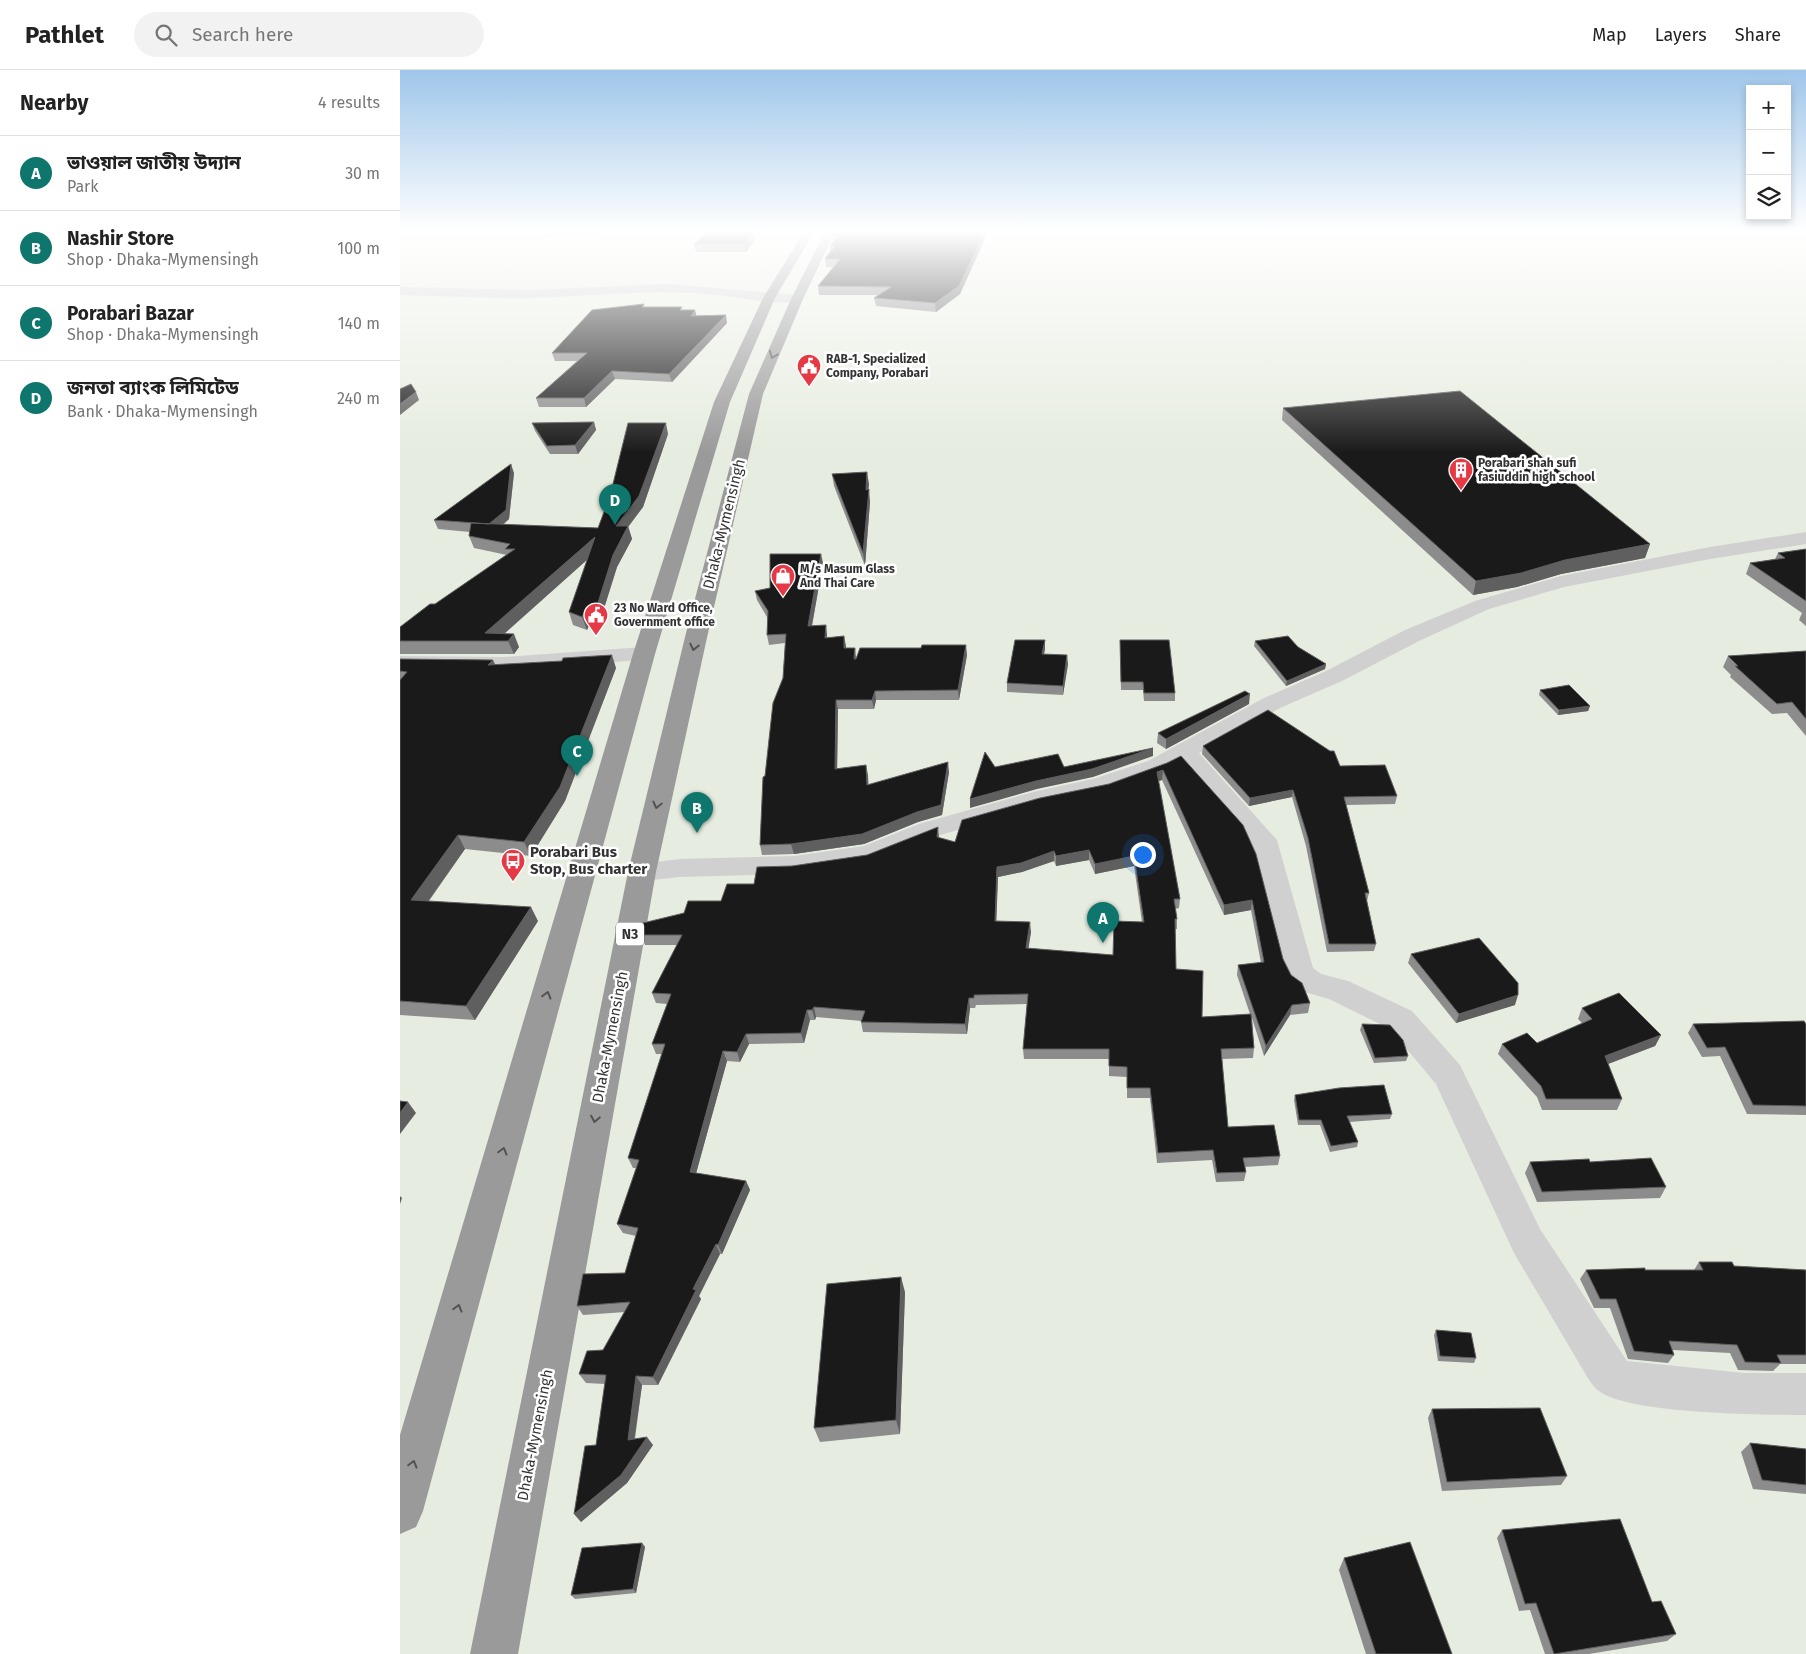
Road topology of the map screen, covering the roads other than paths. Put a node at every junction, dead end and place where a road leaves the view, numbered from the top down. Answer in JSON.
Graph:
{"nodes":[{"id":1,"x":778,"y":306,"type":"edge"},
{"id":2,"x":781,"y":306,"type":"edge"},
{"id":3,"x":1806,"y":538,"type":"edge"},
{"id":4,"x":644,"y":654,"type":"junction"},
{"id":5,"x":400,"y":662,"type":"edge"},
{"id":6,"x":1184,"y":752,"type":"junction"},
{"id":7,"x":642,"y":872,"type":"junction"},
{"id":8,"x":1806,"y":1394,"type":"edge"},
{"id":9,"x":400,"y":1511,"type":"edge"},
{"id":10,"x":494,"y":1654,"type":"edge"}],
"edges":[{"from":1,"to":4,"type":"highway","name":"Dhaka-Mymensingh","number":"N3"},
{"from":2,"to":7,"type":"highway","name":"Dhaka-Mymensingh","number":"N3","one_way":true},
{"from":3,"to":6,"type":"street"},
{"from":4,"to":5,"type":"street"},
{"from":9,"to":4,"type":"highway","name":"Dhaka-Mymensingh","number":"N3","one_way":true},
{"from":6,"to":7,"type":"street"},
{"from":6,"to":8,"type":"street"},
{"from":7,"to":10,"type":"highway","name":"Dhaka-Mymensingh","number":"N3","one_way":true}]}
